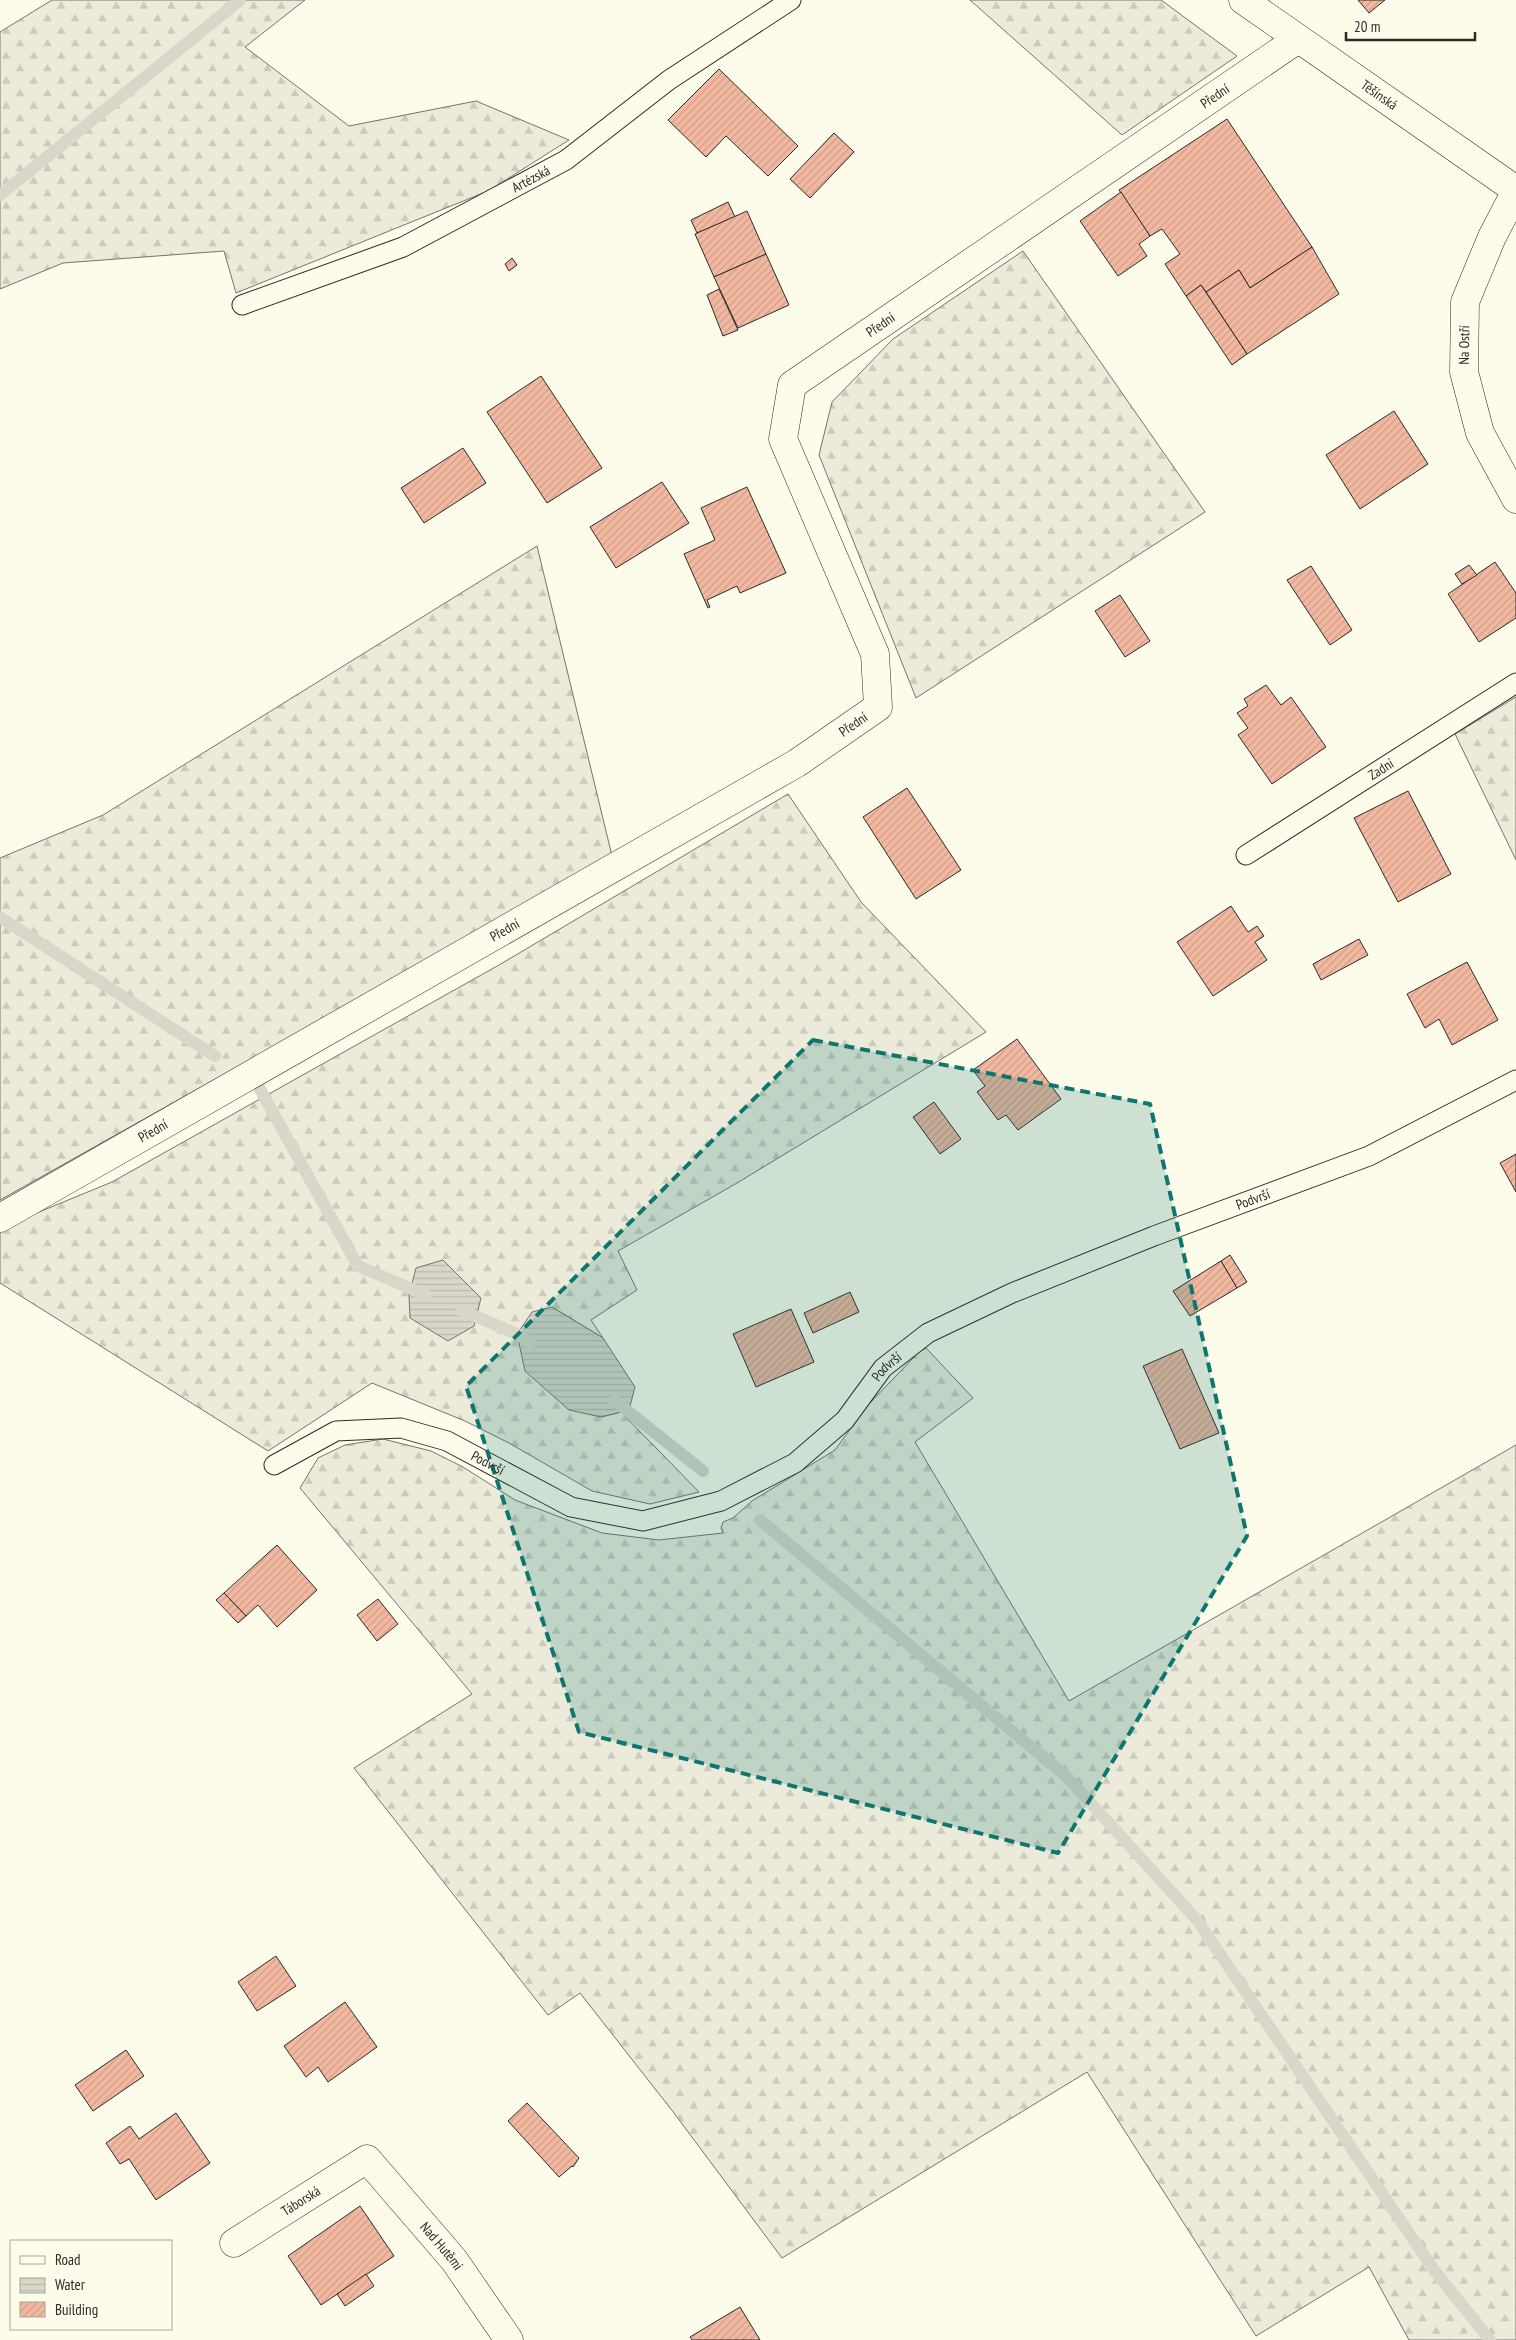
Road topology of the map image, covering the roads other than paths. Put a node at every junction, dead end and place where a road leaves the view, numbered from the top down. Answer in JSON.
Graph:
{"nodes":[{"id":1,"x":790,"y":0,"type":"edge"},
{"id":2,"x":1243,"y":0,"type":"edge"},
{"id":3,"x":1298,"y":39,"type":"junction"},
{"id":4,"x":1516,"y":190,"type":"edge"},
{"id":5,"x":242,"y":305,"type":"dead end"},
{"id":6,"x":1516,"y":499,"type":"edge"},
{"id":7,"x":1516,"y":683,"type":"edge"},
{"id":8,"x":1246,"y":855,"type":"dead end"},
{"id":9,"x":1516,"y":1080,"type":"edge"},
{"id":10,"x":0,"y":1218,"type":"edge"},
{"id":11,"x":274,"y":1465,"type":"dead end"},
{"id":12,"x":367,"y":2158,"type":"joint"},
{"id":13,"x":234,"y":2243,"type":"dead end"},
{"id":14,"x":509,"y":2340,"type":"edge"}],
"edges":[{"from":1,"to":5,"type":"lane","name":"Artézská"},
{"from":2,"to":3,"type":"street","name":"Těšínská"},
{"from":3,"to":4,"type":"street","name":"Těšínská"},
{"from":3,"to":10,"type":"street","name":"Přední"},
{"from":4,"to":6,"type":"street","name":"Na Ostří"},
{"from":7,"to":8,"type":"lane","name":"Zadní"},
{"from":9,"to":11,"type":"lane","name":"Podvrší"},
{"from":12,"to":13,"type":"street","name":"Táborská"},
{"from":12,"to":14,"type":"street","name":"Nad Hutěmi"}]}
